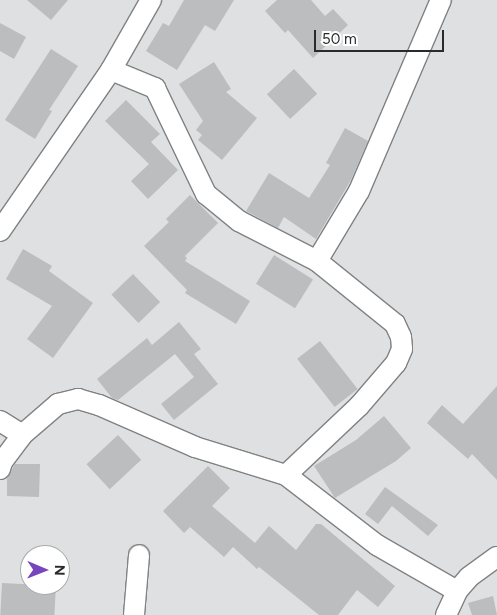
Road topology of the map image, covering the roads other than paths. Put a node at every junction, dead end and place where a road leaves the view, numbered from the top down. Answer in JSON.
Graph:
{"nodes":[{"id":1,"x":151,"y":0,"type":"edge"},
{"id":2,"x":441,"y":0,"type":"edge"},
{"id":3,"x":111,"y":70,"type":"junction"},
{"id":4,"x":0,"y":231,"type":"edge"},
{"id":5,"x":317,"y":261,"type":"junction"},
{"id":6,"x":0,"y":420,"type":"edge"},
{"id":7,"x":22,"y":435,"type":"junction"},
{"id":8,"x":0,"y":469,"type":"edge"},
{"id":9,"x":286,"y":475,"type":"junction"},
{"id":10,"x":139,"y":555,"type":"dead end"},
{"id":11,"x":497,"y":557,"type":"edge"},
{"id":12,"x":457,"y":591,"type":"junction"},
{"id":13,"x":134,"y":615,"type":"edge"},
{"id":14,"x":446,"y":615,"type":"edge"}],
"edges":[{"from":1,"to":3,"type":"street"},
{"from":2,"to":5,"type":"street"},
{"from":3,"to":4,"type":"street"},
{"from":3,"to":5,"type":"street"},
{"from":5,"to":9,"type":"street"},
{"from":6,"to":7,"type":"street"},
{"from":7,"to":8,"type":"street"},
{"from":7,"to":9,"type":"street"},
{"from":9,"to":12,"type":"street"},
{"from":10,"to":13,"type":"street"},
{"from":11,"to":12,"type":"street"},
{"from":12,"to":14,"type":"street"}]}
